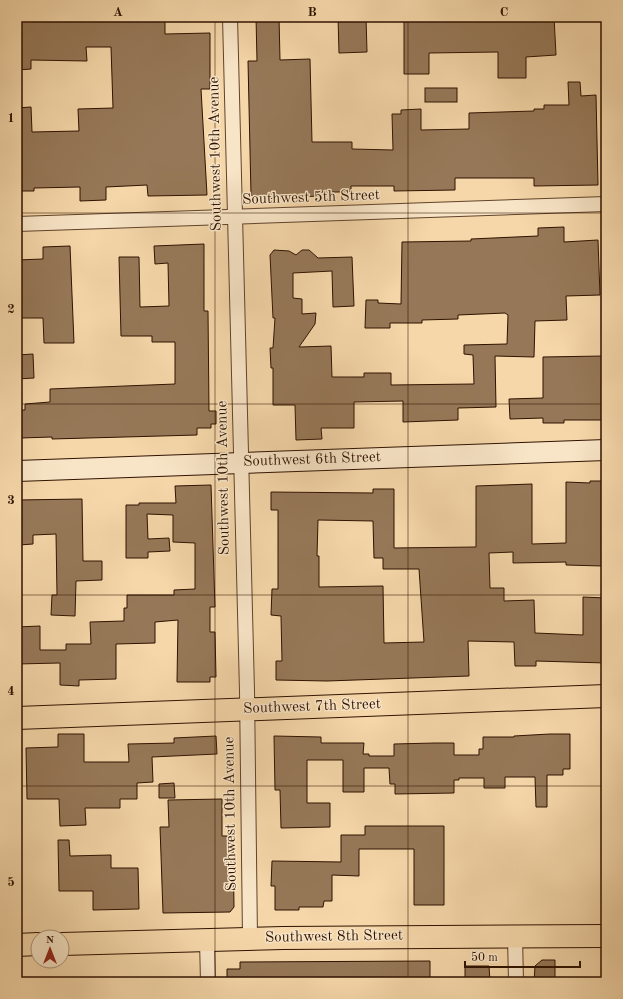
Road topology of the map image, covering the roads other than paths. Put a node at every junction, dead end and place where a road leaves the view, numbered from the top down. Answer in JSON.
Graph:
{"nodes":[{"id":1,"x":230,"y":17,"type":"edge"},
{"id":2,"x":606,"y":204,"type":"edge"},
{"id":3,"x":234,"y":218,"type":"junction"},
{"id":4,"x":17,"y":224,"type":"edge"},
{"id":5,"x":606,"y":450,"type":"edge"},
{"id":6,"x":240,"y":463,"type":"junction"},
{"id":7,"x":17,"y":471,"type":"edge"},
{"id":8,"x":606,"y":696,"type":"edge"},
{"id":9,"x":247,"y":710,"type":"junction"},
{"id":10,"x":17,"y":718,"type":"edge"},
{"id":11,"x":515,"y":936,"type":"junction"},
{"id":12,"x":606,"y":936,"type":"edge"},
{"id":13,"x":250,"y":938,"type":"junction"},
{"id":14,"x":207,"y":940,"type":"junction"},
{"id":15,"x":30,"y":944,"type":"edge"},
{"id":16,"x":70,"y":944,"type":"edge"},
{"id":17,"x":17,"y":945,"type":"edge"},
{"id":18,"x":208,"y":982,"type":"edge"},
{"id":19,"x":516,"y":982,"type":"edge"}],
"edges":[{"from":1,"to":3,"type":"street","name":"Southwest 10th Avenue"},
{"from":2,"to":3,"type":"street","name":"Southwest 5th Street"},
{"from":3,"to":4,"type":"street","name":"Southwest 5th Street"},
{"from":3,"to":6,"type":"street","name":"Southwest 10th Avenue"},
{"from":5,"to":6,"type":"street","name":"Southwest 6th Street"},
{"from":6,"to":7,"type":"street","name":"Southwest 6th Street"},
{"from":6,"to":9,"type":"street","name":"Southwest 10th Avenue"},
{"from":8,"to":9,"type":"main road","name":"Southwest 7th Street"},
{"from":9,"to":10,"type":"main road","name":"Southwest 7th Street"},
{"from":9,"to":13,"type":"street","name":"Southwest 10th Avenue"},
{"from":11,"to":12,"type":"main road","name":"Southwest 8th Street"},
{"from":11,"to":13,"type":"main road","name":"Southwest 8th Street"},
{"from":11,"to":19,"type":"street"},
{"from":13,"to":14,"type":"main road","name":"Southwest 8th Street"},
{"from":14,"to":16,"type":"main road","name":"Southwest 8th Street"},
{"from":14,"to":18,"type":"street"},
{"from":15,"to":17,"type":"main road"}]}
